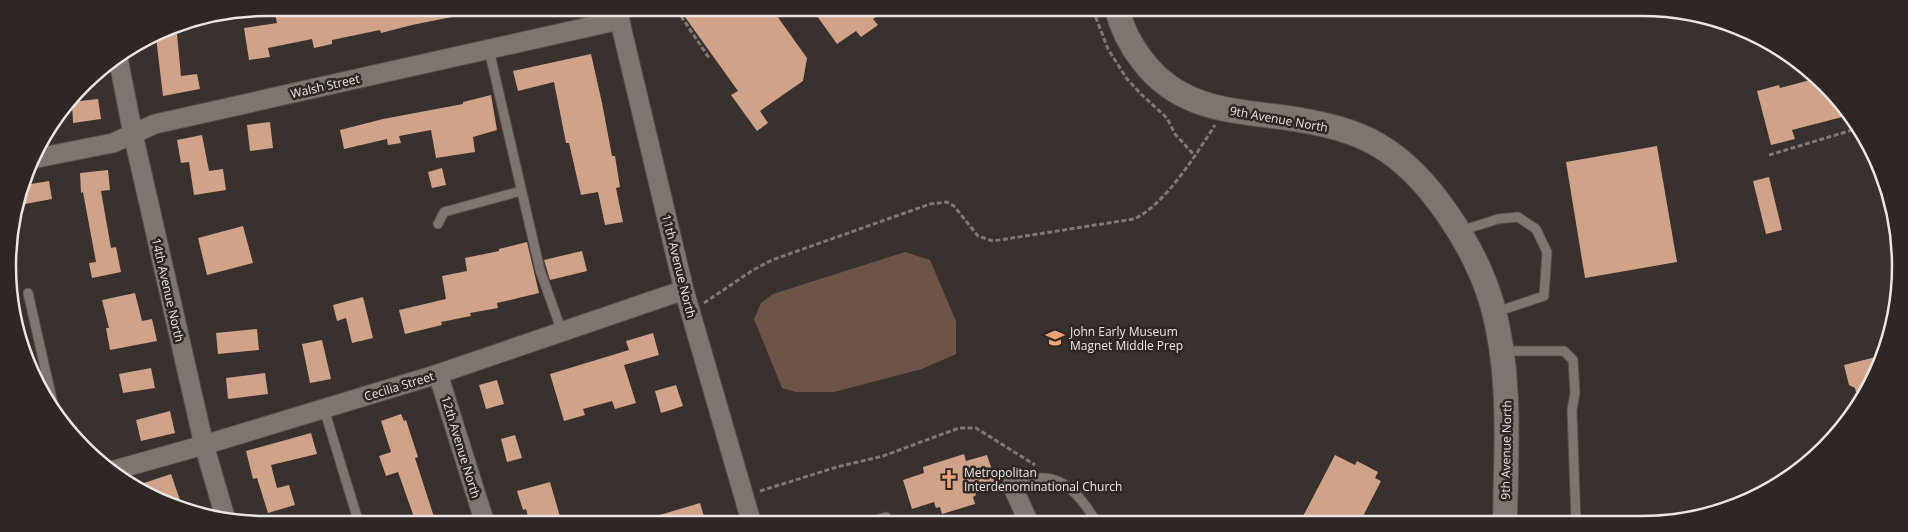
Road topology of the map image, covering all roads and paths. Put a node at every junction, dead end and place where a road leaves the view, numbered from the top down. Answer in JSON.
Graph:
{"nodes":[{"id":1,"x":614,"y":16,"type":"edge"},
{"id":2,"x":618,"y":16,"type":"edge"},
{"id":3,"x":681,"y":16,"type":"edge"},
{"id":4,"x":1119,"y":16,"type":"edge"},
{"id":5,"x":489,"y":50,"type":"junction"},
{"id":6,"x":709,"y":58,"type":"dead end"},
{"id":7,"x":119,"y":64,"type":"edge"},
{"id":8,"x":1225,"y":110,"type":"junction"},
{"id":9,"x":1852,"y":130,"type":"edge"},
{"id":10,"x":132,"y":134,"type":"junction"},
{"id":11,"x":1769,"y":155,"type":"dead end"},
{"id":12,"x":41,"y":157,"type":"edge"},
{"id":13,"x":521,"y":191,"type":"junction"},
{"id":14,"x":438,"y":224,"type":"dead end"},
{"id":15,"x":1460,"y":231,"type":"junction"},
{"id":16,"x":684,"y":290,"type":"junction"},
{"id":17,"x":28,"y":293,"type":"dead end"},
{"id":18,"x":690,"y":313,"type":"junction"},
{"id":19,"x":1494,"y":313,"type":"junction"},
{"id":20,"x":562,"y":332,"type":"junction"},
{"id":21,"x":1502,"y":351,"type":"junction"},
{"id":22,"x":438,"y":374,"type":"junction"},
{"id":23,"x":50,"y":392,"type":"edge"},
{"id":24,"x":324,"y":409,"type":"junction"},
{"id":25,"x":204,"y":445,"type":"junction"},
{"id":26,"x":1035,"y":465,"type":"dead end"},
{"id":27,"x":120,"y":469,"type":"edge"},
{"id":28,"x":1012,"y":485,"type":"joint"},
{"id":29,"x":754,"y":493,"type":"dead end"},
{"id":30,"x":224,"y":512,"type":"edge"},
{"id":31,"x":357,"y":516,"type":"edge"},
{"id":32,"x":483,"y":516,"type":"edge"},
{"id":33,"x":750,"y":516,"type":"edge"},
{"id":34,"x":1024,"y":516,"type":"edge"},
{"id":35,"x":1093,"y":516,"type":"edge"},
{"id":36,"x":1505,"y":516,"type":"edge"},
{"id":37,"x":1576,"y":516,"type":"edge"}],
"edges":[{"from":1,"to":5,"type":"street","name":"Walsh Street"},
{"from":2,"to":16,"type":"street","name":"11th Avenue North"},
{"from":3,"to":6,"type":"path"},
{"from":4,"to":8,"type":"street","name":"9th Avenue North"},
{"from":5,"to":10,"type":"street","name":"Walsh Street"},
{"from":5,"to":13,"type":"lane"},
{"from":7,"to":10,"type":"street","name":"14th Avenue North"},
{"from":8,"to":15,"type":"street","name":"9th Avenue North"},
{"from":8,"to":18,"type":"path"},
{"from":9,"to":11,"type":"path"},
{"from":10,"to":12,"type":"street","name":"Walsh Street"},
{"from":10,"to":25,"type":"street","name":"14th Avenue North"},
{"from":13,"to":14,"type":"lane"},
{"from":13,"to":20,"type":"lane"},
{"from":15,"to":19,"type":"street","name":"9th Avenue North"},
{"from":15,"to":19,"type":"lane"},
{"from":16,"to":18,"type":"street","name":"11th Avenue North"},
{"from":16,"to":20,"type":"street","name":"Cecilia Street"},
{"from":17,"to":23,"type":"lane"},
{"from":18,"to":33,"type":"street","name":"11th Avenue North"},
{"from":19,"to":21,"type":"street","name":"9th Avenue North"},
{"from":20,"to":22,"type":"street","name":"Cecilia Street"},
{"from":21,"to":36,"type":"street","name":"9th Avenue North"},
{"from":21,"to":37,"type":"lane"},
{"from":22,"to":24,"type":"street","name":"Cecilia Street"},
{"from":22,"to":32,"type":"street","name":"12th Avenue North"},
{"from":24,"to":25,"type":"street","name":"Cecilia Street"},
{"from":24,"to":31,"type":"lane"},
{"from":25,"to":27,"type":"street","name":"Cecilia Street"},
{"from":25,"to":30,"type":"street","name":"14th Avenue North"},
{"from":26,"to":29,"type":"path"},
{"from":28,"to":34,"type":"street"},
{"from":28,"to":35,"type":"lane"}]}
